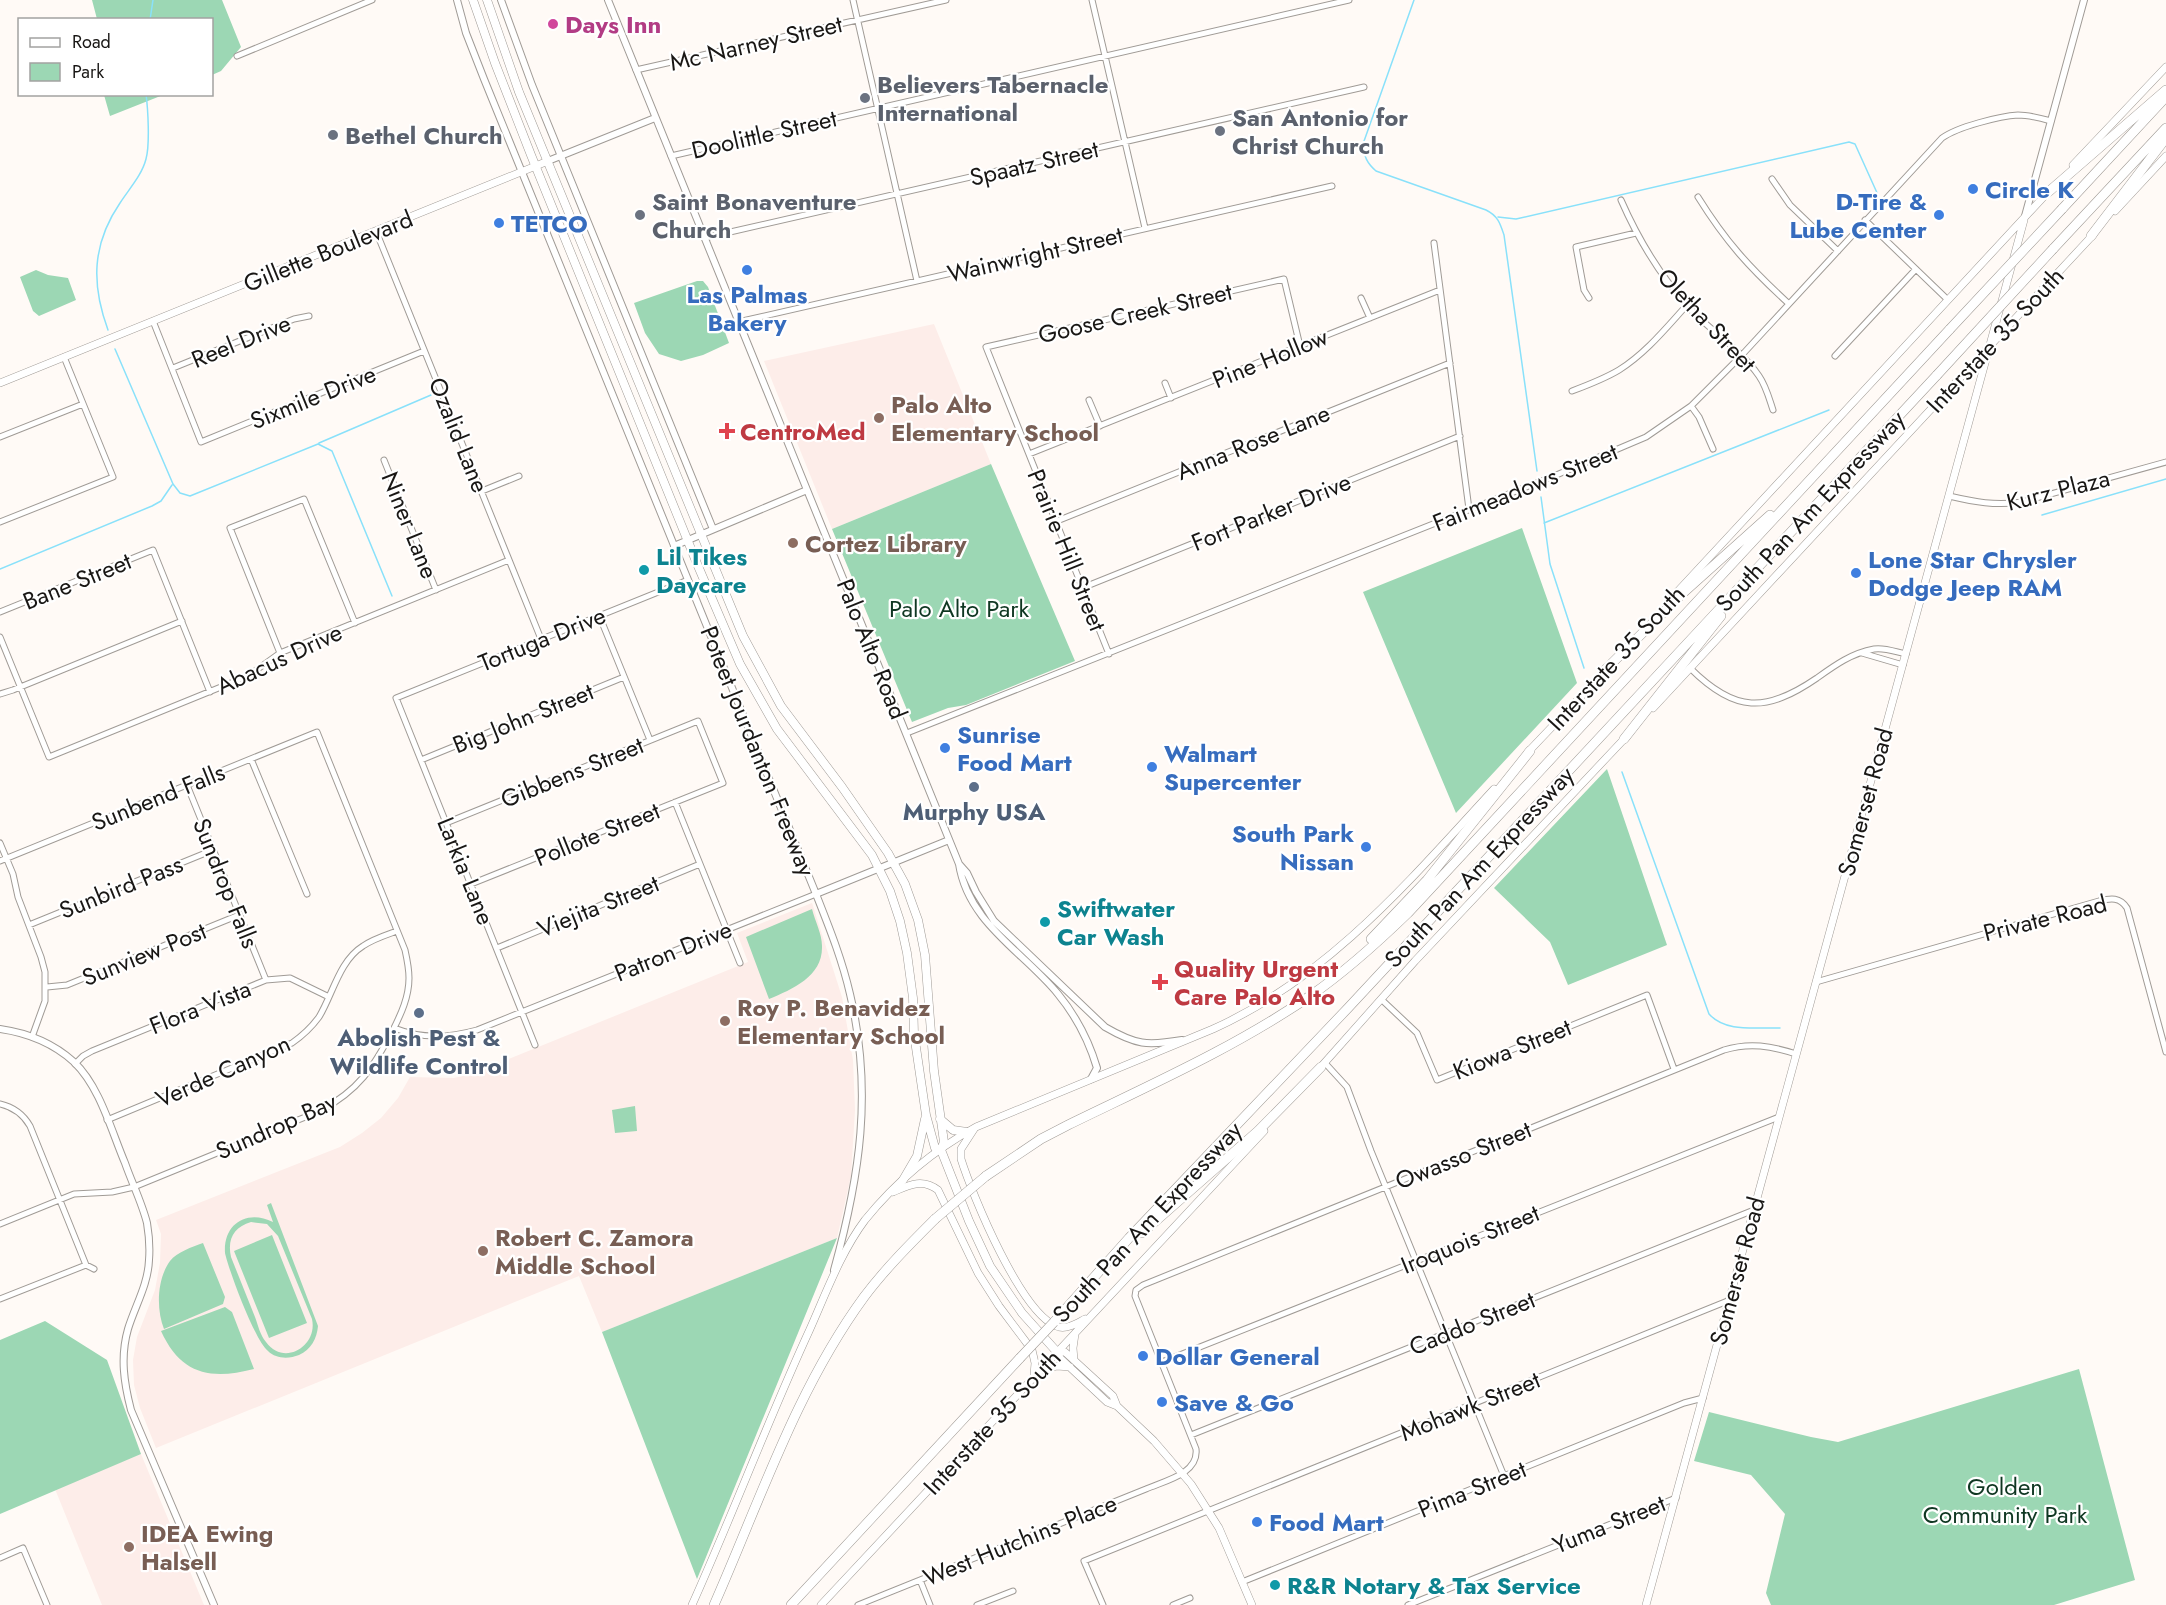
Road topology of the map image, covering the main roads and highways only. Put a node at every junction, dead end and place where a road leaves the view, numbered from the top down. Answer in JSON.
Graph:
{"nodes":[{"id":1,"x":473,"y":0,"type":"edge"},
{"id":2,"x":487,"y":0,"type":"edge"},
{"id":3,"x":2166,"y":67,"type":"edge"},
{"id":4,"x":2166,"y":90,"type":"edge"},
{"id":5,"x":2166,"y":97,"type":"edge"},
{"id":6,"x":2166,"y":129,"type":"edge"},
{"id":7,"x":2166,"y":138,"type":"edge"},
{"id":8,"x":2166,"y":156,"type":"edge"},
{"id":9,"x":548,"y":161,"type":"junction"},
{"id":10,"x":536,"y":166,"type":"junction"},
{"id":11,"x":2046,"y":194,"type":"junction"},
{"id":12,"x":2025,"y":217,"type":"junction"},
{"id":13,"x":2091,"y":236,"type":"junction"},
{"id":14,"x":1989,"y":347,"type":"junction"},
{"id":15,"x":0,"y":383,"type":"edge"},
{"id":16,"x":1804,"y":486,"type":"junction"},
{"id":17,"x":1773,"y":552,"type":"junction"},
{"id":18,"x":1605,"y":670,"type":"junction"},
{"id":19,"x":1624,"y":739,"type":"junction"},
{"id":20,"x":1530,"y":750,"type":"junction"},
{"id":21,"x":1313,"y":994,"type":"junction"},
{"id":22,"x":1323,"y":1065,"type":"junction"},
{"id":23,"x":926,"y":1115,"type":"junction"},
{"id":24,"x":940,"y":1119,"type":"junction"},
{"id":25,"x":976,"y":1127,"type":"junction"},
{"id":26,"x":967,"y":1132,"type":"junction"},
{"id":27,"x":941,"y":1149,"type":"junction"},
{"id":28,"x":903,"y":1180,"type":"junction"},
{"id":29,"x":890,"y":1193,"type":"junction"},
{"id":30,"x":1090,"y":1316,"type":"junction"},
{"id":31,"x":1054,"y":1322,"type":"junction"},
{"id":32,"x":1075,"y":1334,"type":"junction"},
{"id":33,"x":1057,"y":1352,"type":"junction"},
{"id":34,"x":1072,"y":1364,"type":"junction"},
{"id":35,"x":1037,"y":1372,"type":"junction"},
{"id":36,"x":811,"y":1583,"type":"junction"},
{"id":37,"x":824,"y":1603,"type":"edge"},
{"id":38,"x":692,"y":1605,"type":"edge"},
{"id":39,"x":714,"y":1605,"type":"edge"},
{"id":40,"x":791,"y":1605,"type":"edge"},
{"id":41,"x":796,"y":1605,"type":"edge"},
{"id":42,"x":1252,"y":1605,"type":"edge"},
{"id":43,"x":1646,"y":1605,"type":"edge"}],
"edges":[{"from":1,"to":10,"type":"main road","name":"Poteet Jourdanton Freeway"},
{"from":2,"to":9,"type":"main road","name":"Poteet Jourdanton Freeway"},
{"from":3,"to":11,"type":"main road","name":"Interstate 35 South"},
{"from":4,"to":11,"type":"highway"},
{"from":5,"to":16,"type":"highway","name":"South Pan Am Expressway","bridge":true},
{"from":6,"to":17,"type":"highway","name":"South Pan Am Expressway","bridge":true},
{"from":7,"to":13,"type":"highway"},
{"from":8,"to":13,"type":"main road","name":"Interstate 35 South"},
{"from":9,"to":10,"type":"main road","name":"Gillette Boulevard"},
{"from":9,"to":24,"type":"main road","name":"Poteet Jourdanton Freeway"},
{"from":10,"to":15,"type":"main road","name":"Gillette Boulevard"},
{"from":10,"to":23,"type":"main road","name":"Poteet Jourdanton Freeway"},
{"from":11,"to":12,"type":"main road","name":"Interstate 35 South"},
{"from":12,"to":14,"type":"main road","name":"Somerset Road"},
{"from":12,"to":18,"type":"main road","name":"Interstate 35 South"},
{"from":13,"to":14,"type":"main road","name":"Interstate 35 South"},
{"from":14,"to":19,"type":"main road","name":"Interstate 35 South"},
{"from":14,"to":43,"type":"main road","name":"Somerset Road"},
{"from":16,"to":18,"type":"highway"},
{"from":16,"to":21,"type":"highway","name":"South Pan Am Expressway"},
{"from":17,"to":19,"type":"highway"},
{"from":17,"to":31,"type":"highway","name":"South Pan Am Expressway"},
{"from":18,"to":20,"type":"main road","name":"Interstate 35 South"},
{"from":19,"to":22,"type":"main road","name":"Interstate 35 South"},
{"from":20,"to":21,"type":"highway"},
{"from":20,"to":25,"type":"main road","name":"Interstate 35 South"},
{"from":21,"to":39,"type":"highway","name":"South Pan Am Expressway","bridge":true},
{"from":22,"to":30,"type":"main road","name":"Interstate 35 South"},
{"from":22,"to":31,"type":"highway"},
{"from":23,"to":27,"type":"main road","name":"Poteet Jourdanton Freeway"},
{"from":23,"to":28,"type":"main road"},
{"from":24,"to":26,"type":"main road"},
{"from":24,"to":27,"type":"main road","name":"Poteet Jourdanton Freeway"},
{"from":25,"to":26,"type":"main road"},
{"from":25,"to":30,"type":"main road"},
{"from":26,"to":27,"type":"main road"},
{"from":27,"to":28,"type":"main road"},
{"from":27,"to":33,"type":"main road","name":"Poteet Jourdanton Freeway"},
{"from":28,"to":29,"type":"main road"},
{"from":29,"to":35,"type":"main road"},
{"from":29,"to":38,"type":"main road"},
{"from":30,"to":32,"type":"main road","name":"Interstate 35 South"},
{"from":31,"to":36,"type":"highway","name":"South Pan Am Expressway","bridge":true},
{"from":32,"to":33,"type":"main road","name":"Interstate 35 South"},
{"from":32,"to":34,"type":"main road"},
{"from":33,"to":34,"type":"main road","name":"Poteet Jourdanton Freeway"},
{"from":33,"to":35,"type":"main road","name":"Interstate 35 South"},
{"from":34,"to":35,"type":"main road"},
{"from":34,"to":42,"type":"main road","name":"Poteet Jourdanton Freeway"},
{"from":35,"to":37,"type":"main road","name":"Interstate 35 South"},
{"from":36,"to":40,"type":"highway","name":"South Pan Am Expressway"},
{"from":36,"to":41,"type":"highway"}]}
